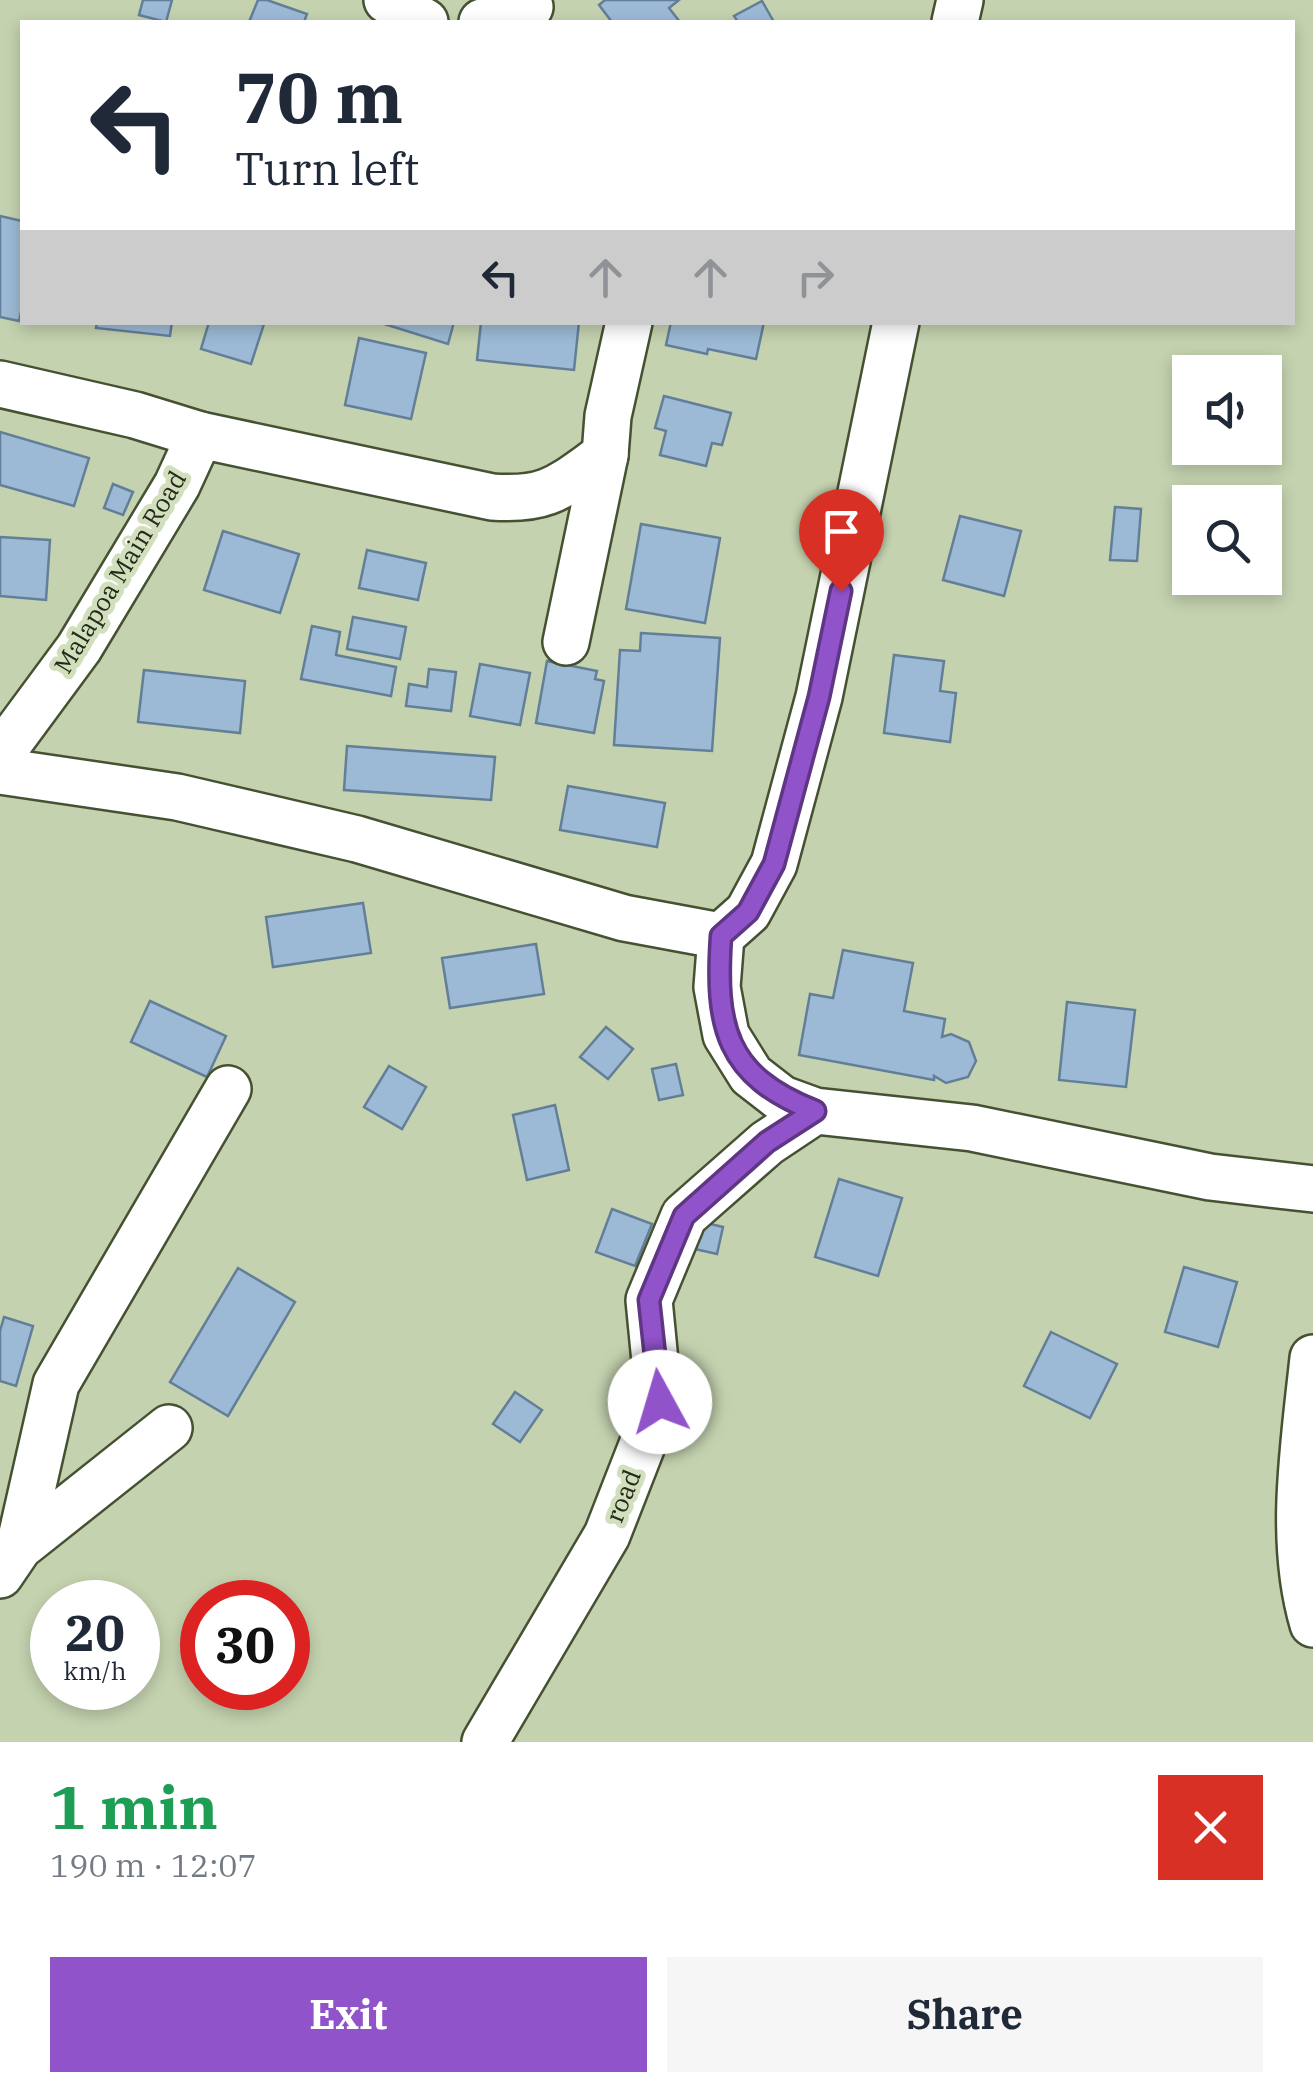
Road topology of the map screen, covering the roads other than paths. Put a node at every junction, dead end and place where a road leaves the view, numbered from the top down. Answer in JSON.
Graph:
{"nodes":[{"id":1,"x":387,"y":0,"type":"edge"},
{"id":2,"x":532,"y":10,"type":"edge"},
{"id":3,"x":422,"y":20,"type":"edge"},
{"id":4,"x":490,"y":20,"type":"edge"},
{"id":5,"x":628,"y":325,"type":"edge"},
{"id":6,"x":895,"y":325,"type":"edge"},
{"id":7,"x":0,"y":384,"type":"edge"},
{"id":8,"x":200,"y":435,"type":"junction"},
{"id":9,"x":606,"y":455,"type":"junction"},
{"id":10,"x":566,"y":642,"type":"dead end"},
{"id":11,"x":0,"y":755,"type":"edge"},
{"id":12,"x":0,"y":771,"type":"edge"},
{"id":13,"x":721,"y":936,"type":"junction"},
{"id":14,"x":228,"y":1089,"type":"dead end"},
{"id":15,"x":815,"y":1111,"type":"junction"},
{"id":16,"x":1313,"y":1190,"type":"edge"},
{"id":17,"x":1313,"y":1358,"type":"edge"},
{"id":18,"x":168,"y":1428,"type":"dead end"},
{"id":19,"x":9,"y":1561,"type":"edge"},
{"id":20,"x":1313,"y":1624,"type":"edge"},
{"id":21,"x":485,"y":1742,"type":"edge"}],
"edges":[{"from":1,"to":3,"type":"street"},
{"from":2,"to":4,"type":"street"},
{"from":5,"to":9,"type":"street"},
{"from":6,"to":13,"type":"street"},
{"from":7,"to":8,"type":"street"},
{"from":8,"to":9,"type":"street"},
{"from":8,"to":11,"type":"street","name":"Malapoa Main Road"},
{"from":9,"to":10,"type":"street"},
{"from":12,"to":13,"type":"street"},
{"from":13,"to":15,"type":"street"},
{"from":14,"to":19,"type":"street"},
{"from":15,"to":16,"type":"street"},
{"from":15,"to":21,"type":"street","name":"road"},
{"from":17,"to":20,"type":"street"},
{"from":18,"to":19,"type":"street"}]}
